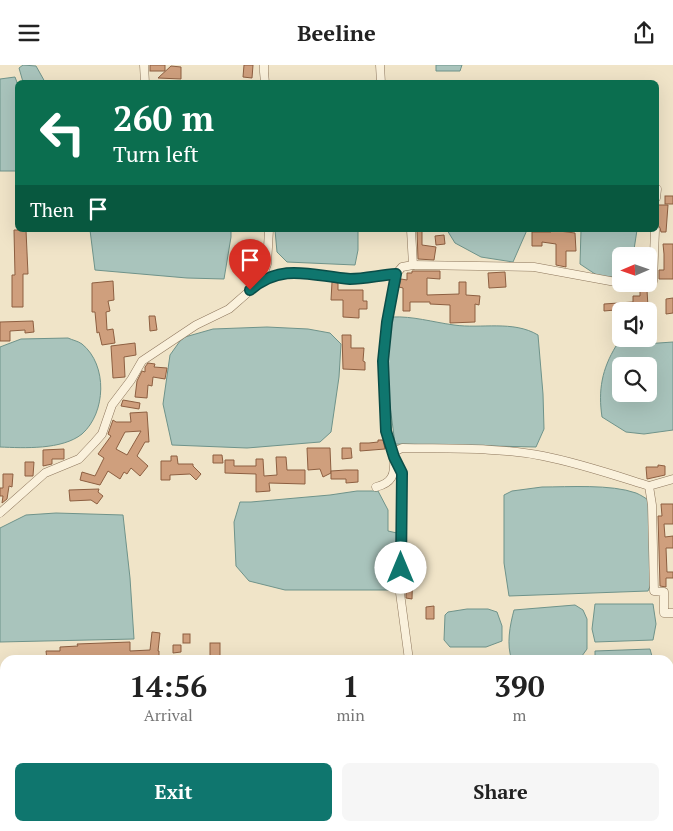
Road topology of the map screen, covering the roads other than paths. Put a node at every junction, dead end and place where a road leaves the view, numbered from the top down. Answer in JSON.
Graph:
{"nodes":[{"id":1,"x":144,"y":65,"type":"edge"},
{"id":2,"x":264,"y":65,"type":"edge"},
{"id":3,"x":380,"y":65,"type":"edge"},
{"id":4,"x":145,"y":80,"type":"edge"},
{"id":5,"x":265,"y":80,"type":"edge"},
{"id":6,"x":381,"y":80,"type":"edge"},
{"id":7,"x":269,"y":232,"type":"edge"},
{"id":8,"x":411,"y":232,"type":"edge"},
{"id":9,"x":655,"y":232,"type":"edge"},
{"id":10,"x":654,"y":247,"type":"edge"},
{"id":11,"x":413,"y":265,"type":"junction"},
{"id":12,"x":396,"y":274,"type":"junction"},
{"id":13,"x":261,"y":281,"type":"junction"},
{"id":14,"x":612,"y":281,"type":"edge"},
{"id":15,"x":394,"y":454,"type":"junction"},
{"id":16,"x":673,"y":479,"type":"edge"},
{"id":17,"x":649,"y":486,"type":"junction"},
{"id":18,"x":376,"y":487,"type":"dead end"},
{"id":19,"x":0,"y":513,"type":"edge"},
{"id":20,"x":673,"y":613,"type":"edge"},
{"id":21,"x":408,"y":655,"type":"edge"}],
"edges":[{"from":1,"to":4,"type":"street"},
{"from":2,"to":5,"type":"street"},
{"from":3,"to":6,"type":"street"},
{"from":7,"to":13,"type":"street"},
{"from":8,"to":11,"type":"street"},
{"from":9,"to":10,"type":"street"},
{"from":11,"to":12,"type":"street"},
{"from":11,"to":14,"type":"street"},
{"from":12,"to":13,"type":"street"},
{"from":12,"to":15,"type":"street"},
{"from":13,"to":19,"type":"street"},
{"from":15,"to":17,"type":"street"},
{"from":15,"to":18,"type":"street"},
{"from":15,"to":21,"type":"street"},
{"from":16,"to":17,"type":"street"},
{"from":17,"to":20,"type":"street"}]}
